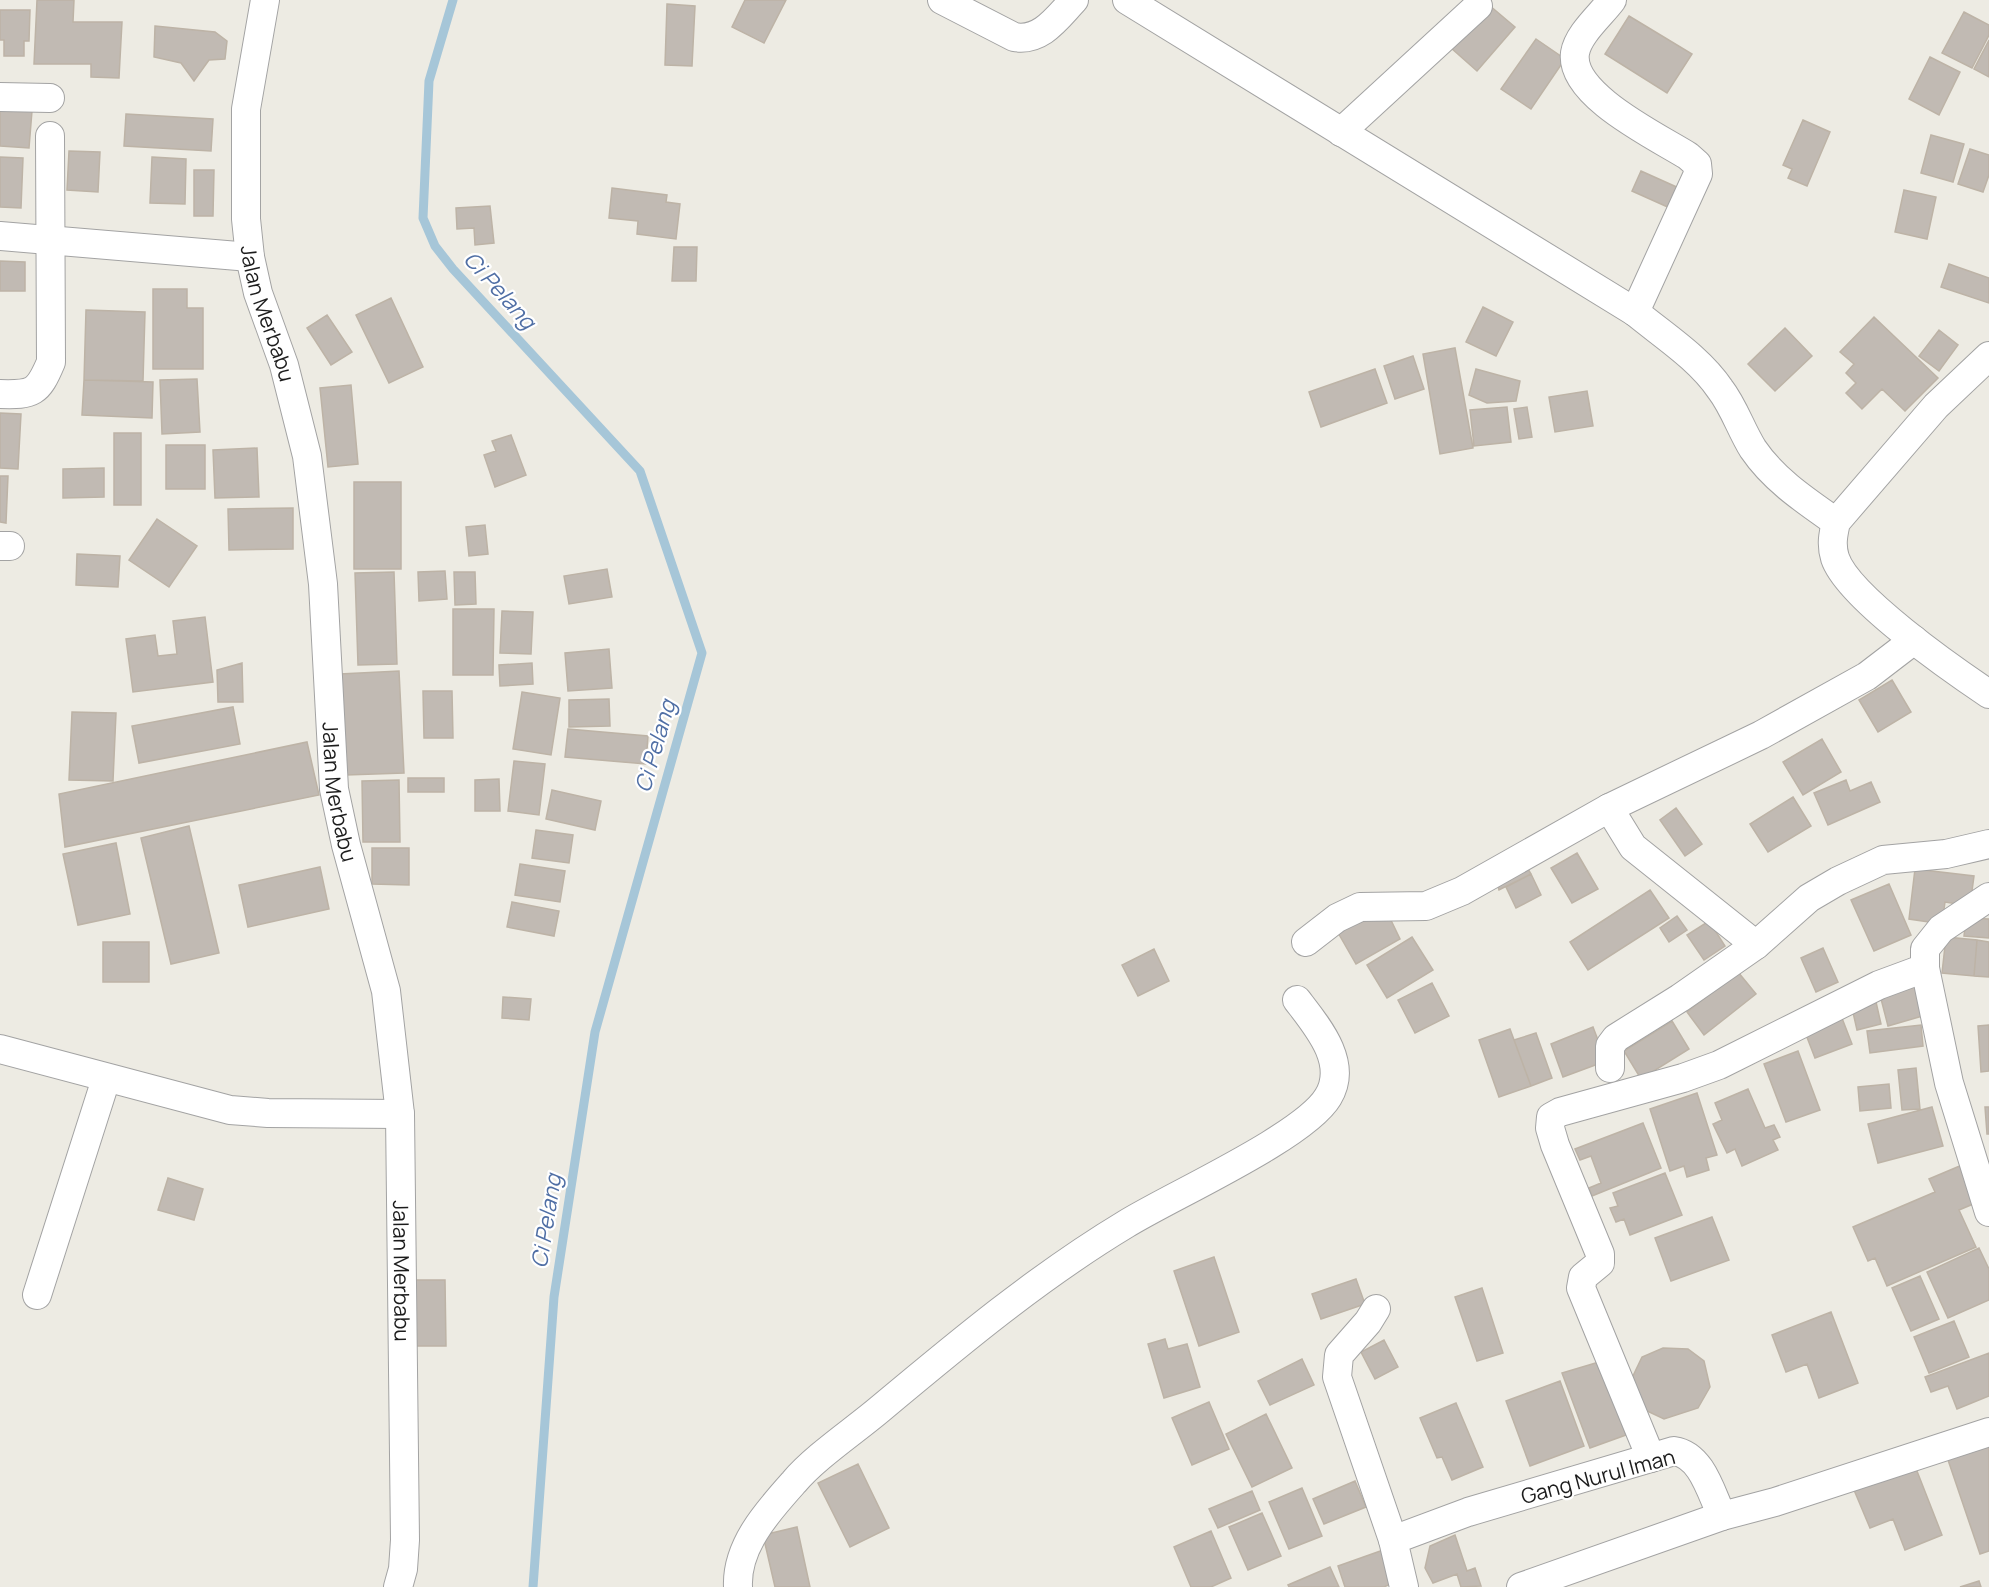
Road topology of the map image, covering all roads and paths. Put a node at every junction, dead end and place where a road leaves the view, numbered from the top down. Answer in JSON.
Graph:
{"nodes":[{"id":1,"x":265,"y":0,"type":"edge"},
{"id":2,"x":942,"y":0,"type":"edge"},
{"id":3,"x":1074,"y":0,"type":"edge"},
{"id":4,"x":1127,"y":0,"type":"edge"},
{"id":5,"x":1612,"y":0,"type":"edge"},
{"id":6,"x":1478,"y":6,"type":"dead end"},
{"id":7,"x":0,"y":97,"type":"edge"},
{"id":8,"x":50,"y":98,"type":"dead end"},
{"id":9,"x":1341,"y":132,"type":"junction"},
{"id":10,"x":50,"y":136,"type":"dead end"},
{"id":11,"x":0,"y":236,"type":"edge"},
{"id":12,"x":50,"y":238,"type":"junction"},
{"id":13,"x":250,"y":257,"type":"junction"},
{"id":14,"x":1635,"y":312,"type":"junction"},
{"id":15,"x":1989,"y":356,"type":"edge"},
{"id":16,"x":0,"y":394,"type":"edge"},
{"id":17,"x":1836,"y":522,"type":"junction"},
{"id":18,"x":1914,"y":640,"type":"junction"},
{"id":19,"x":1985,"y":685,"type":"edge"},
{"id":20,"x":1609,"y":808,"type":"junction"},
{"id":21,"x":1989,"y":844,"type":"edge"},
{"id":22,"x":1989,"y":897,"type":"edge"},
{"id":23,"x":1306,"y":942,"type":"dead end"},
{"id":24,"x":1756,"y":945,"type":"junction"},
{"id":25,"x":1926,"y":969,"type":"junction"},
{"id":26,"x":1297,"y":1000,"type":"dead end"},
{"id":27,"x":0,"y":1049,"type":"edge"},
{"id":28,"x":1610,"y":1068,"type":"dead end"},
{"id":29,"x":106,"y":1078,"type":"junction"},
{"id":30,"x":400,"y":1114,"type":"junction"},
{"id":31,"x":1989,"y":1212,"type":"edge"},
{"id":32,"x":37,"y":1295,"type":"dead end"},
{"id":33,"x":1376,"y":1309,"type":"dead end"},
{"id":34,"x":1989,"y":1432,"type":"edge"},
{"id":35,"x":1651,"y":1458,"type":"junction"},
{"id":36,"x":1722,"y":1515,"type":"junction"},
{"id":37,"x":1393,"y":1540,"type":"junction"},
{"id":38,"x":398,"y":1587,"type":"edge"},
{"id":39,"x":738,"y":1587,"type":"edge"},
{"id":40,"x":1404,"y":1587,"type":"edge"},
{"id":41,"x":1521,"y":1587,"type":"edge"}],
"edges":[{"from":1,"to":13,"type":"street","name":"Jalan Merbabu"},
{"from":2,"to":3,"type":"street"},
{"from":4,"to":9,"type":"street"},
{"from":5,"to":14,"type":"street"},
{"from":6,"to":9,"type":"street"},
{"from":7,"to":8,"type":"street"},
{"from":9,"to":14,"type":"street"},
{"from":10,"to":12,"type":"street"},
{"from":11,"to":12,"type":"street"},
{"from":12,"to":13,"type":"street"},
{"from":12,"to":16,"type":"street"},
{"from":13,"to":30,"type":"street","name":"Jalan Merbabu"},
{"from":14,"to":17,"type":"street"},
{"from":15,"to":17,"type":"street"},
{"from":17,"to":18,"type":"street"},
{"from":18,"to":19,"type":"street"},
{"from":18,"to":20,"type":"street"},
{"from":20,"to":23,"type":"street"},
{"from":20,"to":24,"type":"street"},
{"from":21,"to":24,"type":"street"},
{"from":22,"to":25,"type":"street"},
{"from":24,"to":28,"type":"street"},
{"from":25,"to":31,"type":"street"},
{"from":25,"to":35,"type":"street"},
{"from":26,"to":39,"type":"street"},
{"from":27,"to":29,"type":"street"},
{"from":29,"to":30,"type":"street"},
{"from":29,"to":32,"type":"street"},
{"from":30,"to":38,"type":"street","name":"Jalan Merbabu"},
{"from":33,"to":37,"type":"street"},
{"from":34,"to":36,"type":"street"},
{"from":35,"to":36,"type":"street","name":"Gang Nurul Iman"},
{"from":35,"to":37,"type":"street","name":"Gang Nurul Iman"},
{"from":36,"to":41,"type":"street"},
{"from":37,"to":40,"type":"street"}]}
